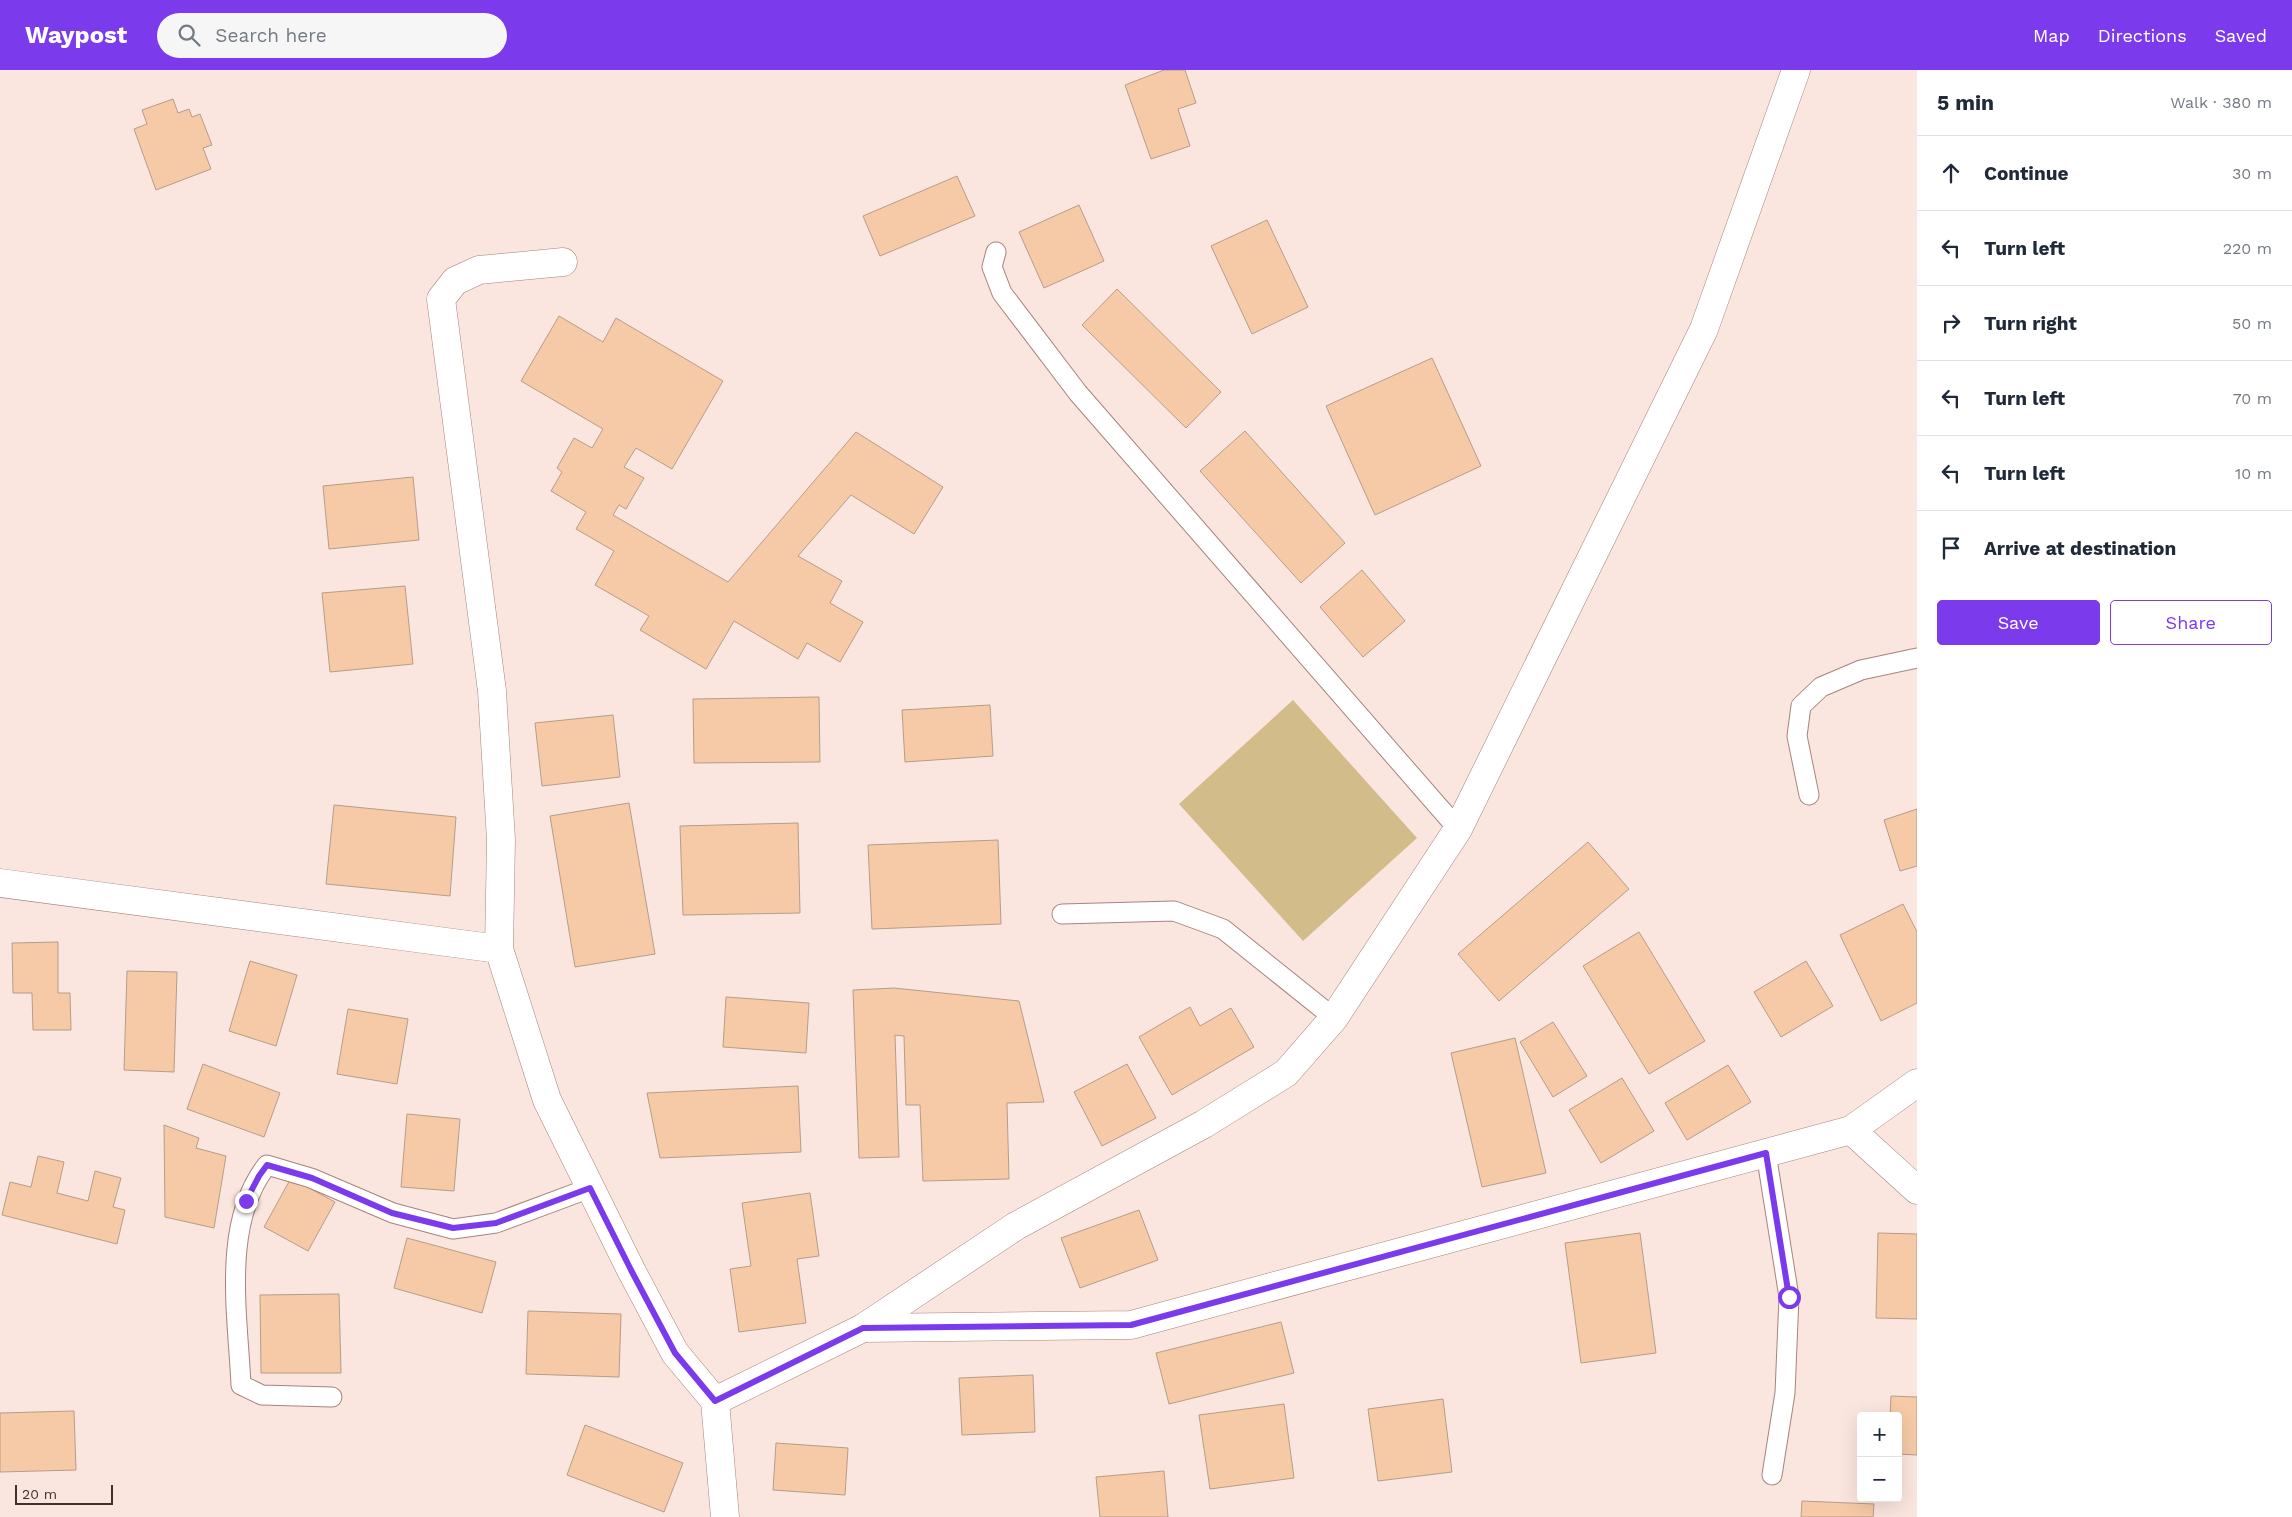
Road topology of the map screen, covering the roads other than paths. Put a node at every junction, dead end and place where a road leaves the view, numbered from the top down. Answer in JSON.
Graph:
{"nodes":[{"id":1,"x":1796,"y":70,"type":"edge"},
{"id":2,"x":996,"y":252,"type":"dead end"},
{"id":3,"x":562,"y":262,"type":"dead end"},
{"id":4,"x":1917,"y":658,"type":"edge"},
{"id":5,"x":1809,"y":795,"type":"dead end"},
{"id":6,"x":1458,"y":829,"type":"junction"},
{"id":7,"x":0,"y":883,"type":"edge"},
{"id":8,"x":1062,"y":914,"type":"dead end"},
{"id":9,"x":499,"y":949,"type":"junction"},
{"id":10,"x":1334,"y":1018,"type":"junction"},
{"id":11,"x":1917,"y":1084,"type":"edge"},
{"id":12,"x":1852,"y":1130,"type":"junction"},
{"id":13,"x":1766,"y":1153,"type":"junction"},
{"id":14,"x":590,"y":1188,"type":"junction"},
{"id":15,"x":1917,"y":1190,"type":"edge"},
{"id":16,"x":863,"y":1328,"type":"junction"},
{"id":17,"x":332,"y":1397,"type":"dead end"},
{"id":18,"x":715,"y":1401,"type":"junction"},
{"id":19,"x":1772,"y":1475,"type":"dead end"},
{"id":20,"x":725,"y":1517,"type":"edge"}],
"edges":[{"from":1,"to":6,"type":"street"},
{"from":2,"to":6,"type":"lane"},
{"from":3,"to":9,"type":"street"},
{"from":4,"to":5,"type":"lane"},
{"from":6,"to":10,"type":"street"},
{"from":7,"to":9,"type":"street"},
{"from":8,"to":10,"type":"lane"},
{"from":9,"to":14,"type":"street"},
{"from":10,"to":16,"type":"street"},
{"from":11,"to":12,"type":"street"},
{"from":12,"to":13,"type":"street"},
{"from":12,"to":15,"type":"street"},
{"from":13,"to":16,"type":"street"},
{"from":13,"to":19,"type":"lane"},
{"from":14,"to":17,"type":"lane"},
{"from":14,"to":18,"type":"street"},
{"from":16,"to":18,"type":"street"},
{"from":18,"to":20,"type":"street"}]}
